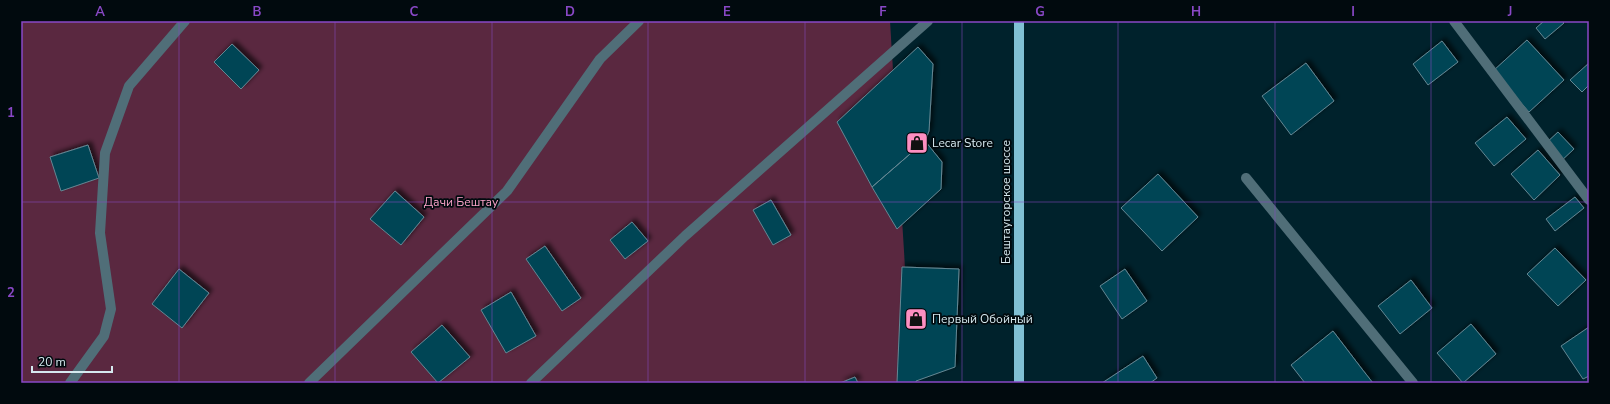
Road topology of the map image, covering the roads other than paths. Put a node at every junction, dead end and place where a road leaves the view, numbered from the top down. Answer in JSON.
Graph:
{"nodes":[{"id":1,"x":185,"y":21,"type":"edge"},
{"id":2,"x":639,"y":21,"type":"edge"},
{"id":3,"x":928,"y":21,"type":"edge"},
{"id":4,"x":1019,"y":21,"type":"edge"},
{"id":5,"x":1454,"y":21,"type":"edge"},
{"id":6,"x":1246,"y":178,"type":"dead end"},
{"id":7,"x":1589,"y":200,"type":"edge"},
{"id":8,"x":70,"y":383,"type":"edge"},
{"id":9,"x":308,"y":383,"type":"edge"},
{"id":10,"x":531,"y":383,"type":"edge"},
{"id":11,"x":1019,"y":383,"type":"edge"},
{"id":12,"x":1413,"y":383,"type":"edge"}],
"edges":[{"from":1,"to":8,"type":"lane"},
{"from":2,"to":9,"type":"lane"},
{"from":3,"to":10,"type":"lane"},
{"from":4,"to":11,"type":"main road","name":"Бештаугорское шоссе"},
{"from":5,"to":7,"type":"lane"},
{"from":6,"to":12,"type":"lane"}]}
